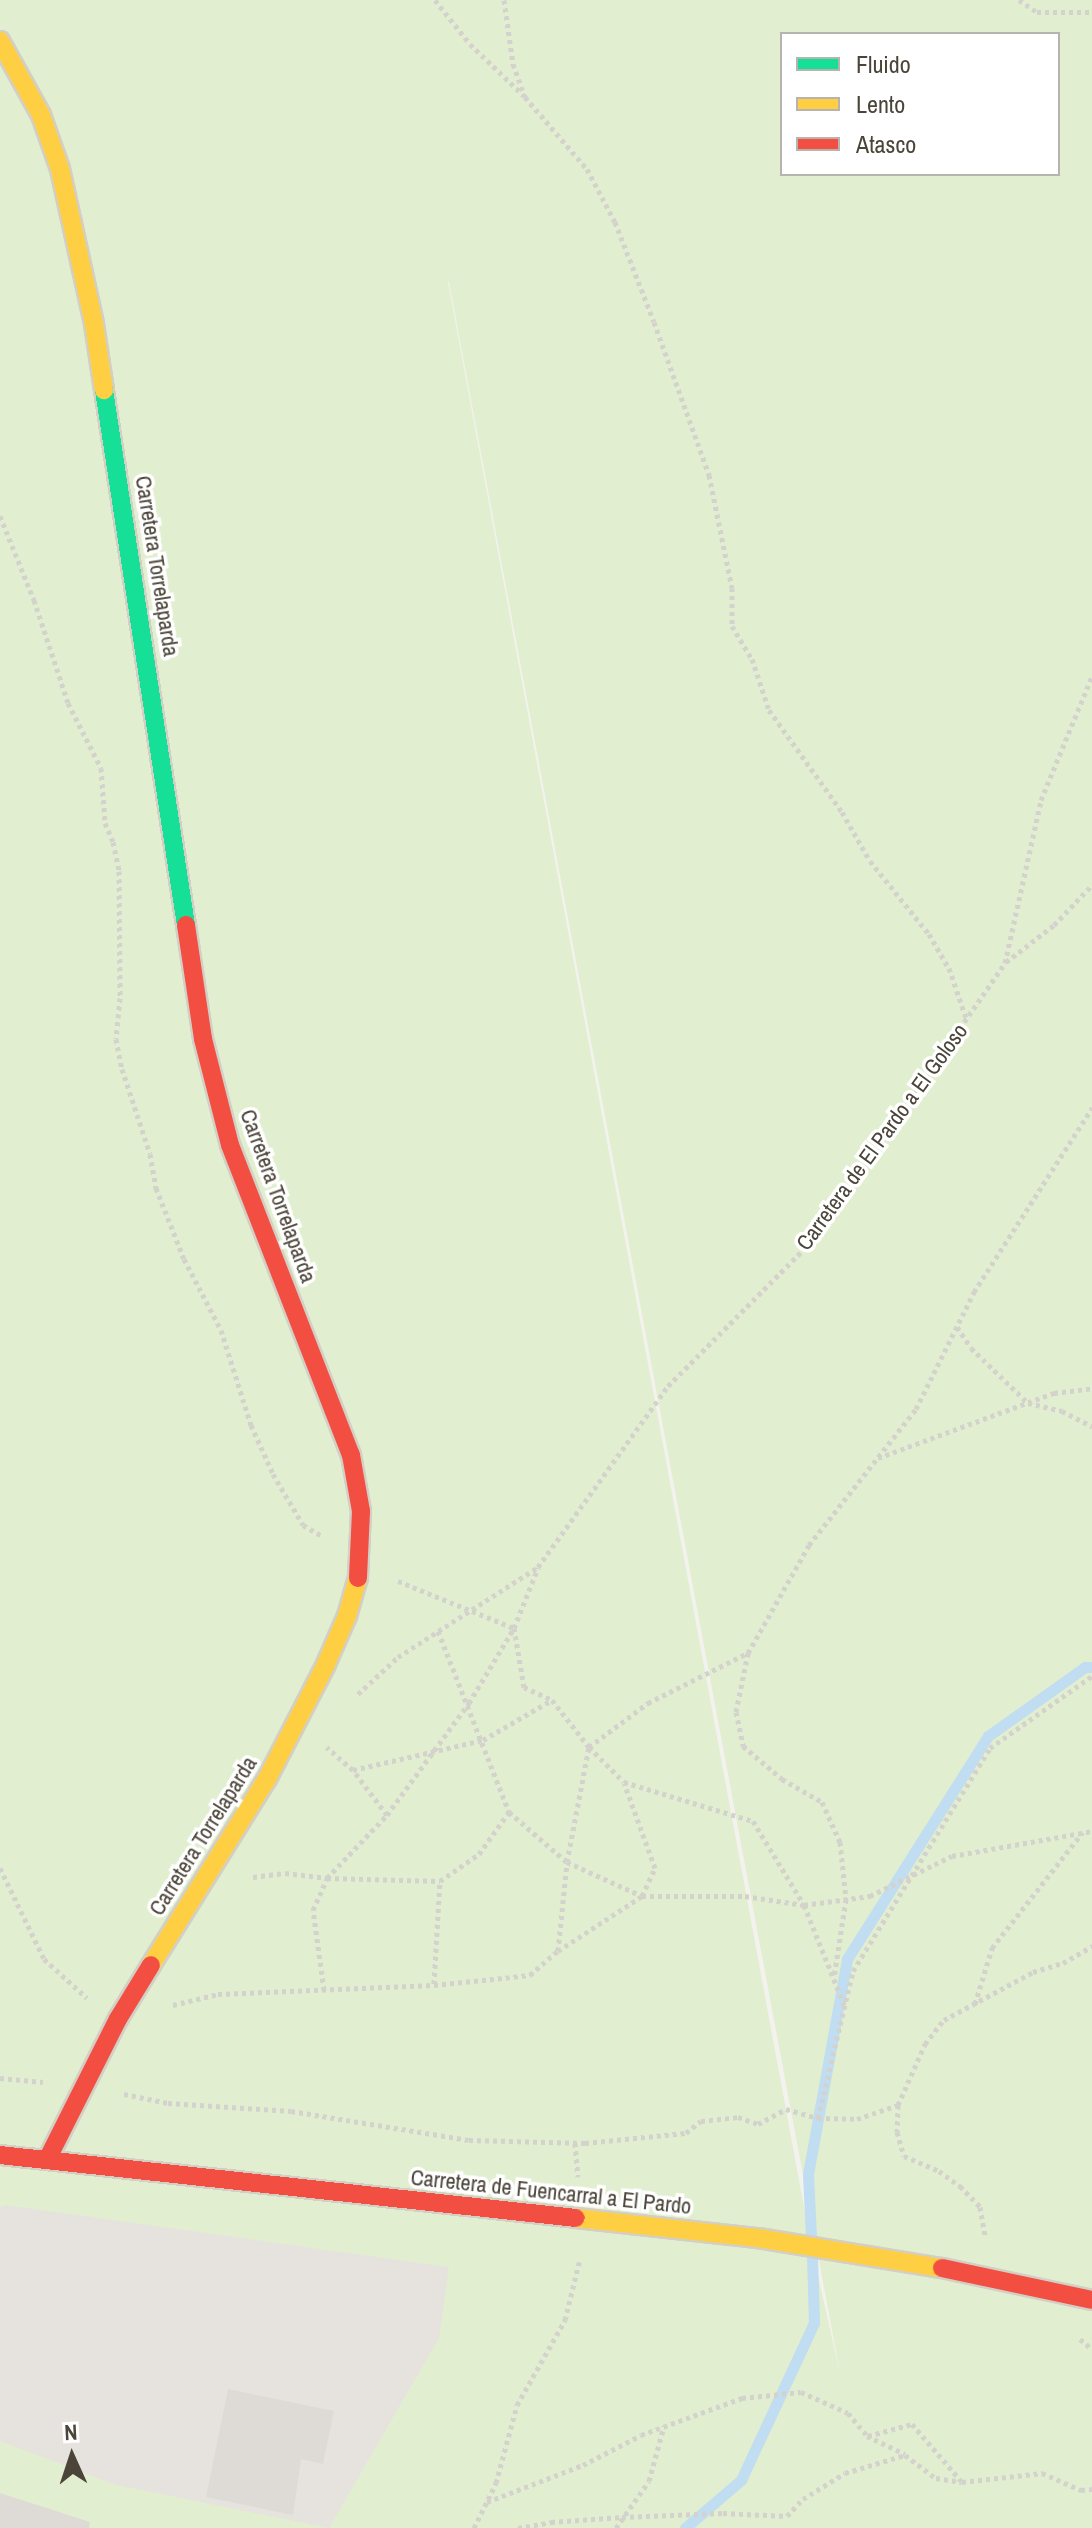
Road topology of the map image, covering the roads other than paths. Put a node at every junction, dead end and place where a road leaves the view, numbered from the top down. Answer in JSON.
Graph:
{"nodes":[{"id":1,"x":0,"y":41,"type":"edge"},
{"id":2,"x":0,"y":2155,"type":"edge"},
{"id":3,"x":47,"y":2160,"type":"junction"},
{"id":4,"x":1092,"y":2300,"type":"edge"}],
"edges":[{"from":1,"to":3,"type":"street","name":"Carretera Torrelaparda"},
{"from":2,"to":3,"type":"street","name":"Carretera de Fuencarral a El Pardo"},
{"from":3,"to":4,"type":"street","name":"Carretera de Fuencarral a El Pardo"}]}
